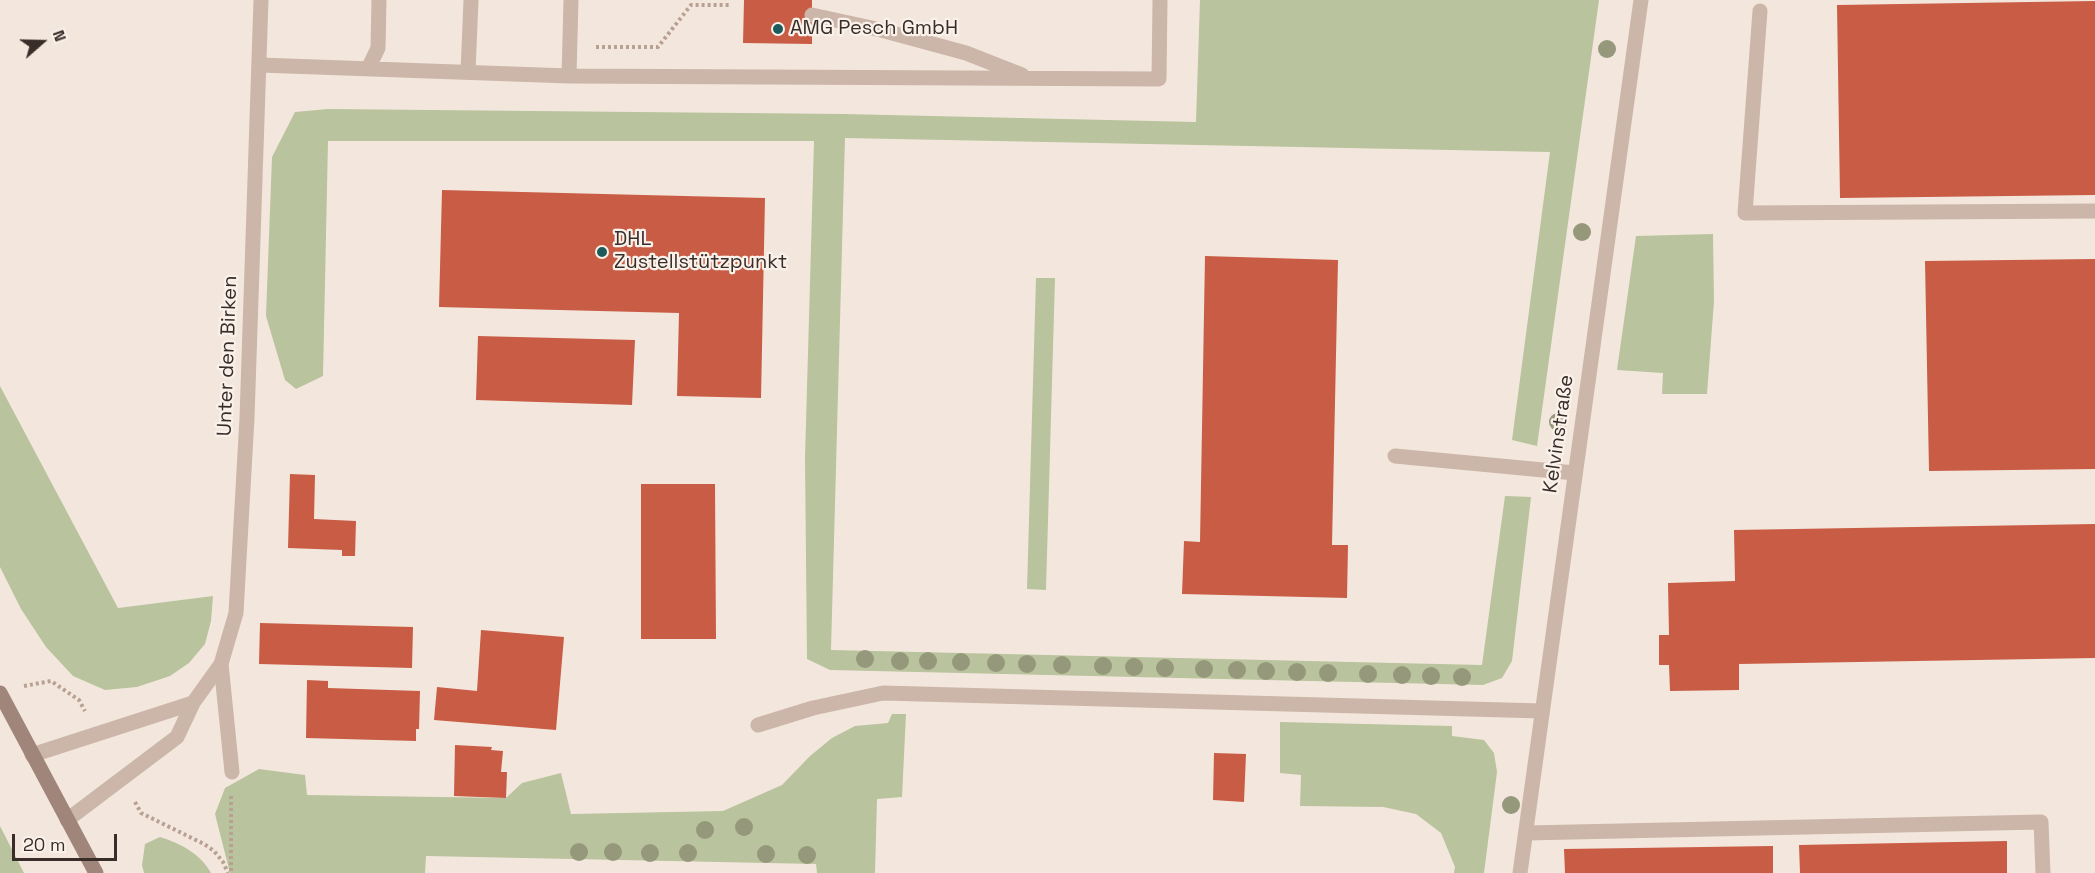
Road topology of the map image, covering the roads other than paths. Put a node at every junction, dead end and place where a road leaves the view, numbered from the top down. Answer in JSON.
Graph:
{"nodes":[{"id":1,"x":261,"y":0,"type":"edge"},
{"id":2,"x":379,"y":0,"type":"edge"},
{"id":3,"x":471,"y":0,"type":"edge"},
{"id":4,"x":571,"y":0,"type":"edge"},
{"id":5,"x":1160,"y":0,"type":"edge"},
{"id":6,"x":1641,"y":0,"type":"edge"},
{"id":7,"x":1760,"y":11,"type":"dead end"},
{"id":8,"x":812,"y":15,"type":"dead end"},
{"id":9,"x":260,"y":65,"type":"junction"},
{"id":10,"x":368,"y":69,"type":"junction"},
{"id":11,"x":468,"y":72,"type":"junction"},
{"id":12,"x":569,"y":76,"type":"junction"},
{"id":13,"x":1032,"y":79,"type":"junction"},
{"id":14,"x":2095,"y":211,"type":"edge"},
{"id":15,"x":1395,"y":456,"type":"dead end"},
{"id":16,"x":1575,"y":473,"type":"junction"},
{"id":17,"x":221,"y":664,"type":"junction"},
{"id":18,"x":0,"y":693,"type":"edge"},
{"id":19,"x":193,"y":703,"type":"junction"},
{"id":20,"x":1542,"y":711,"type":"junction"},
{"id":21,"x":758,"y":725,"type":"dead end"},
{"id":22,"x":32,"y":755,"type":"junction"},
{"id":23,"x":232,"y":772,"type":"road end"},
{"id":24,"x":67,"y":820,"type":"junction"},
{"id":25,"x":1526,"y":833,"type":"junction"},
{"id":26,"x":96,"y":873,"type":"edge"},
{"id":27,"x":1520,"y":873,"type":"edge"},
{"id":28,"x":2043,"y":873,"type":"edge"}],
"edges":[{"from":1,"to":9,"type":"street","name":"Unter den Birken"},
{"from":2,"to":10,"type":"street"},
{"from":3,"to":11,"type":"street"},
{"from":4,"to":12,"type":"street"},
{"from":5,"to":13,"type":"street"},
{"from":6,"to":16,"type":"street","name":"Kelvinstraße"},
{"from":7,"to":14,"type":"street"},
{"from":8,"to":13,"type":"street"},
{"from":9,"to":10,"type":"street"},
{"from":9,"to":17,"type":"street","name":"Unter den Birken"},
{"from":10,"to":11,"type":"street"},
{"from":11,"to":12,"type":"street"},
{"from":12,"to":13,"type":"street"},
{"from":15,"to":16,"type":"street"},
{"from":16,"to":20,"type":"street","name":"Kelvinstraße"},
{"from":17,"to":19,"type":"street","name":"Unter den Birken"},
{"from":17,"to":23,"type":"street"},
{"from":18,"to":22,"type":"main road"},
{"from":19,"to":22,"type":"street"},
{"from":19,"to":24,"type":"street","name":"Unter den Birken"},
{"from":20,"to":21,"type":"street"},
{"from":20,"to":25,"type":"street","name":"Kelvinstraße"},
{"from":22,"to":24,"type":"main road"},
{"from":24,"to":26,"type":"main road"},
{"from":25,"to":27,"type":"street","name":"Kelvinstraße"},
{"from":25,"to":28,"type":"street"}]}
